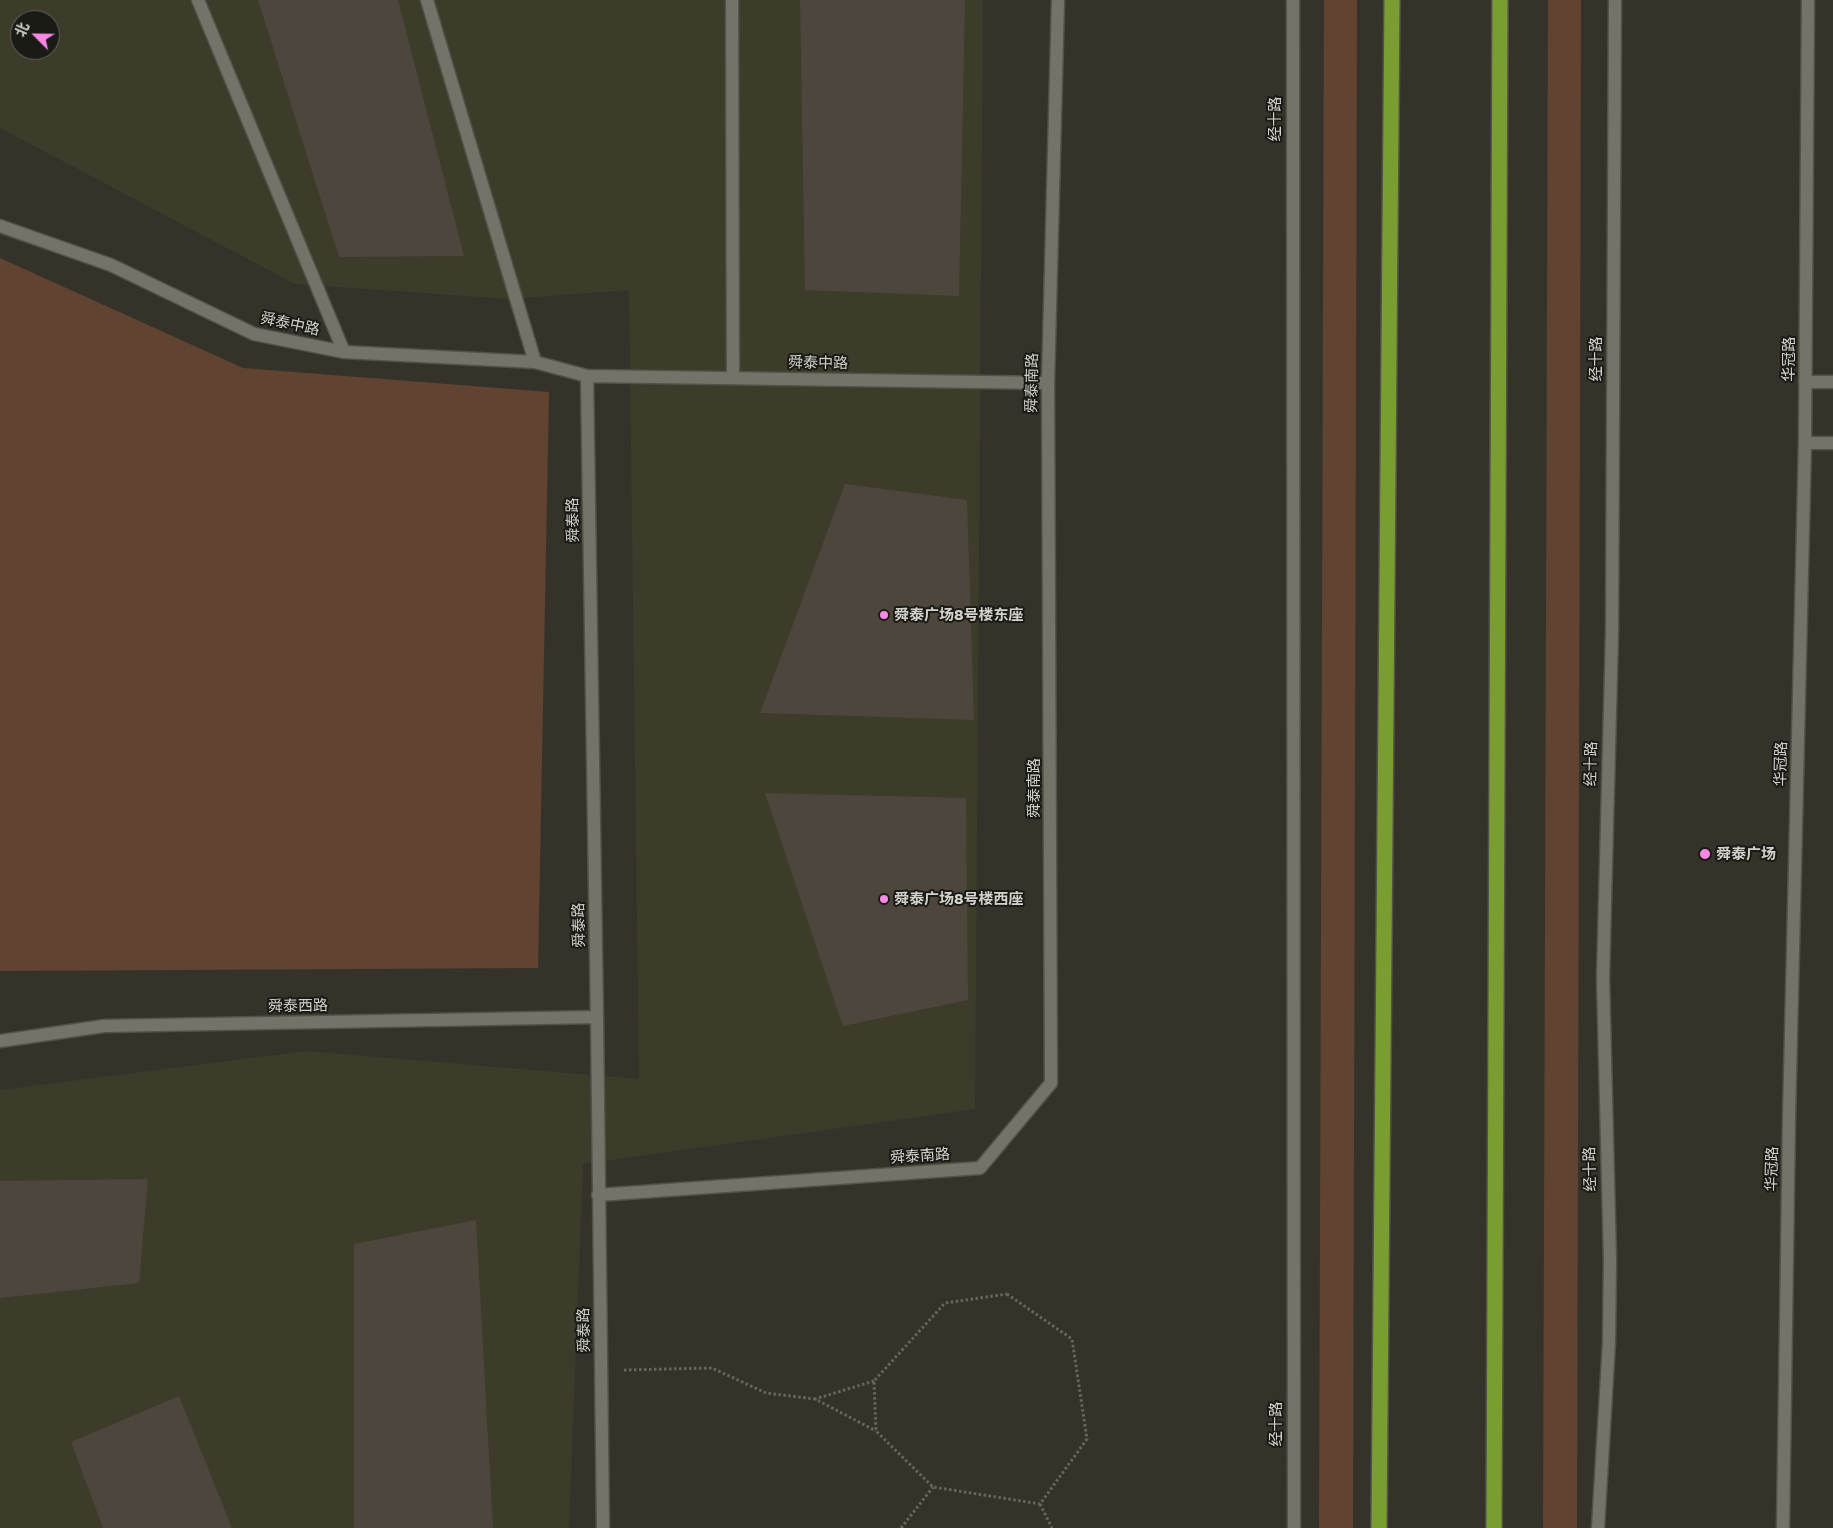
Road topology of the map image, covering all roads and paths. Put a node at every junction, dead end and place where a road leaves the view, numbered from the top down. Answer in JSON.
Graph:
{"nodes":[{"id":1,"x":198,"y":0,"type":"edge"},
{"id":2,"x":427,"y":0,"type":"edge"},
{"id":3,"x":732,"y":0,"type":"edge"},
{"id":4,"x":1058,"y":0,"type":"edge"},
{"id":5,"x":1293,"y":0,"type":"edge"},
{"id":6,"x":1392,"y":0,"type":"edge"},
{"id":7,"x":1500,"y":0,"type":"edge"},
{"id":8,"x":1615,"y":0,"type":"edge"},
{"id":9,"x":1808,"y":0,"type":"edge"},
{"id":10,"x":0,"y":226,"type":"edge"},
{"id":11,"x":344,"y":352,"type":"junction"},
{"id":12,"x":535,"y":362,"type":"junction"},
{"id":13,"x":587,"y":376,"type":"junction"},
{"id":14,"x":733,"y":378,"type":"junction"},
{"id":15,"x":1805,"y":382,"type":"junction"},
{"id":16,"x":1833,"y":382,"type":"edge"},
{"id":17,"x":1048,"y":383,"type":"junction"},
{"id":18,"x":1805,"y":443,"type":"junction"},
{"id":19,"x":1833,"y":443,"type":"edge"},
{"id":20,"x":597,"y":1017,"type":"junction"},
{"id":21,"x":0,"y":1041,"type":"edge"},
{"id":22,"x":598,"y":1195,"type":"junction"},
{"id":23,"x":601,"y":1371,"type":"junction"},
{"id":24,"x":874,"y":1381,"type":"junction"},
{"id":25,"x":815,"y":1399,"type":"junction"},
{"id":26,"x":876,"y":1431,"type":"junction"},
{"id":27,"x":933,"y":1487,"type":"junction"},
{"id":28,"x":1040,"y":1504,"type":"junction"},
{"id":29,"x":602,"y":1528,"type":"edge"},
{"id":30,"x":902,"y":1528,"type":"edge"},
{"id":31,"x":1052,"y":1528,"type":"edge"},
{"id":32,"x":1294,"y":1528,"type":"edge"},
{"id":33,"x":1379,"y":1528,"type":"edge"},
{"id":34,"x":1494,"y":1528,"type":"edge"},
{"id":35,"x":1598,"y":1528,"type":"edge"},
{"id":36,"x":1783,"y":1528,"type":"edge"}],
"edges":[{"from":1,"to":11,"type":"street"},
{"from":2,"to":12,"type":"street"},
{"from":3,"to":14,"type":"street"},
{"from":4,"to":17,"type":"street","name":"舜泰南路"},
{"from":5,"to":32,"type":"street","name":"经十路"},
{"from":6,"to":33,"type":"highway"},
{"from":7,"to":34,"type":"highway"},
{"from":8,"to":35,"type":"street","name":"经十路"},
{"from":9,"to":15,"type":"street","name":"华冠路"},
{"from":10,"to":11,"type":"street","name":"舜泰中路"},
{"from":11,"to":12,"type":"street","name":"舜泰中路"},
{"from":12,"to":13,"type":"street"},
{"from":13,"to":14,"type":"street","name":"舜泰中路"},
{"from":13,"to":20,"type":"street","name":"舜泰路"},
{"from":14,"to":17,"type":"street","name":"舜泰中路"},
{"from":15,"to":16,"type":"street"},
{"from":15,"to":18,"type":"street","name":"华冠路"},
{"from":17,"to":22,"type":"street","name":"舜泰南路"},
{"from":18,"to":19,"type":"street"},
{"from":18,"to":36,"type":"street","name":"华冠路"},
{"from":20,"to":21,"type":"street","name":"舜泰西路"},
{"from":20,"to":22,"type":"street","name":"舜泰路"},
{"from":22,"to":23,"type":"street","name":"舜泰路"},
{"from":23,"to":25,"type":"path"},
{"from":23,"to":29,"type":"street","name":"舜泰路"},
{"from":24,"to":25,"type":"path"},
{"from":24,"to":26,"type":"path"},
{"from":24,"to":28,"type":"path"},
{"from":25,"to":26,"type":"path"},
{"from":26,"to":27,"type":"path"},
{"from":27,"to":28,"type":"path"},
{"from":27,"to":30,"type":"path"},
{"from":28,"to":31,"type":"path"}]}
